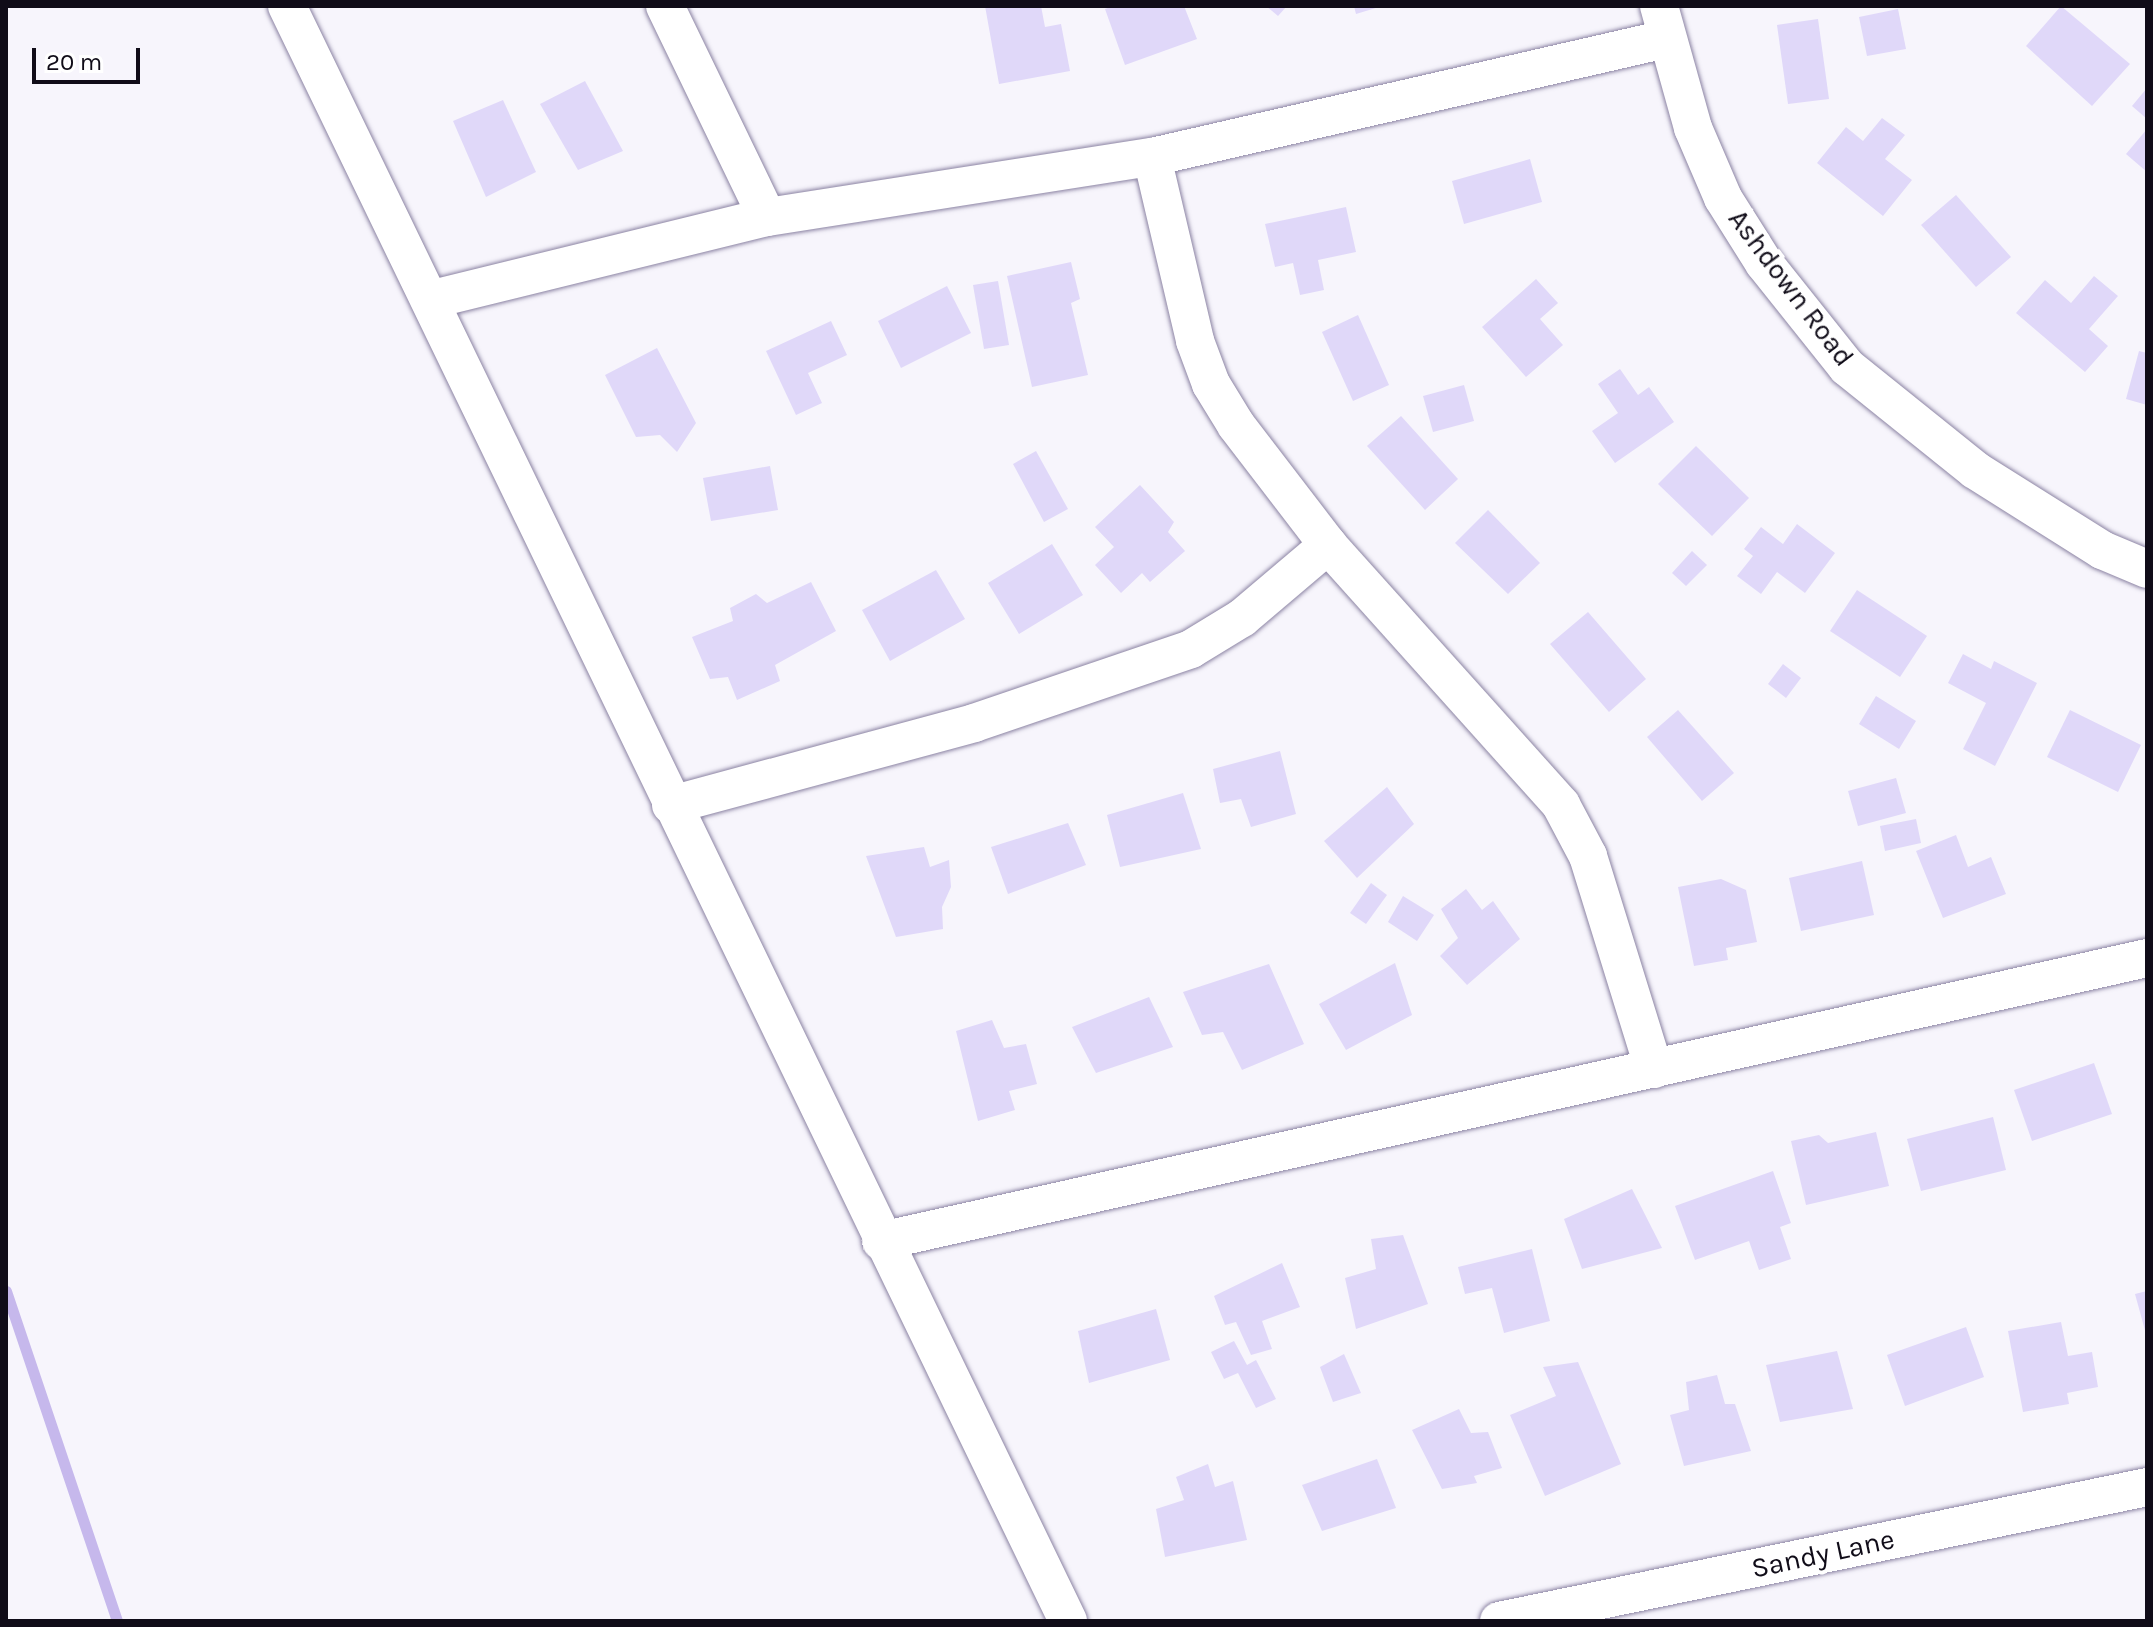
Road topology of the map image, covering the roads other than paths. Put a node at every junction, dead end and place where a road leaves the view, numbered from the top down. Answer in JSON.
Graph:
{"nodes":[{"id":1,"x":287,"y":6,"type":"edge"},
{"id":2,"x":665,"y":6,"type":"edge"},
{"id":3,"x":1663,"y":22,"type":"edge"},
{"id":4,"x":1152,"y":157,"type":"junction"},
{"id":5,"x":767,"y":217,"type":"junction"},
{"id":6,"x":433,"y":299,"type":"junction"},
{"id":7,"x":1328,"y":545,"type":"junction"},
{"id":8,"x":2147,"y":569,"type":"edge"},
{"id":9,"x":671,"y":805,"type":"junction"},
{"id":10,"x":2147,"y":958,"type":"edge"},
{"id":11,"x":1654,"y":1069,"type":"junction"},
{"id":12,"x":881,"y":1241,"type":"junction"},
{"id":13,"x":2147,"y":1487,"type":"edge"},
{"id":14,"x":1068,"y":1621,"type":"edge"},
{"id":15,"x":1499,"y":1621,"type":"edge"}],
"edges":[{"from":1,"to":6,"type":"street"},
{"from":2,"to":5,"type":"street"},
{"from":3,"to":4,"type":"street"},
{"from":3,"to":8,"type":"street","name":"Ashdown Road"},
{"from":4,"to":5,"type":"street"},
{"from":4,"to":7,"type":"street"},
{"from":5,"to":6,"type":"street"},
{"from":6,"to":9,"type":"street"},
{"from":7,"to":9,"type":"street"},
{"from":7,"to":11,"type":"street"},
{"from":9,"to":12,"type":"street"},
{"from":10,"to":11,"type":"street"},
{"from":11,"to":12,"type":"street"},
{"from":12,"to":14,"type":"street"},
{"from":13,"to":15,"type":"street","name":"Sandy Lane"}]}
